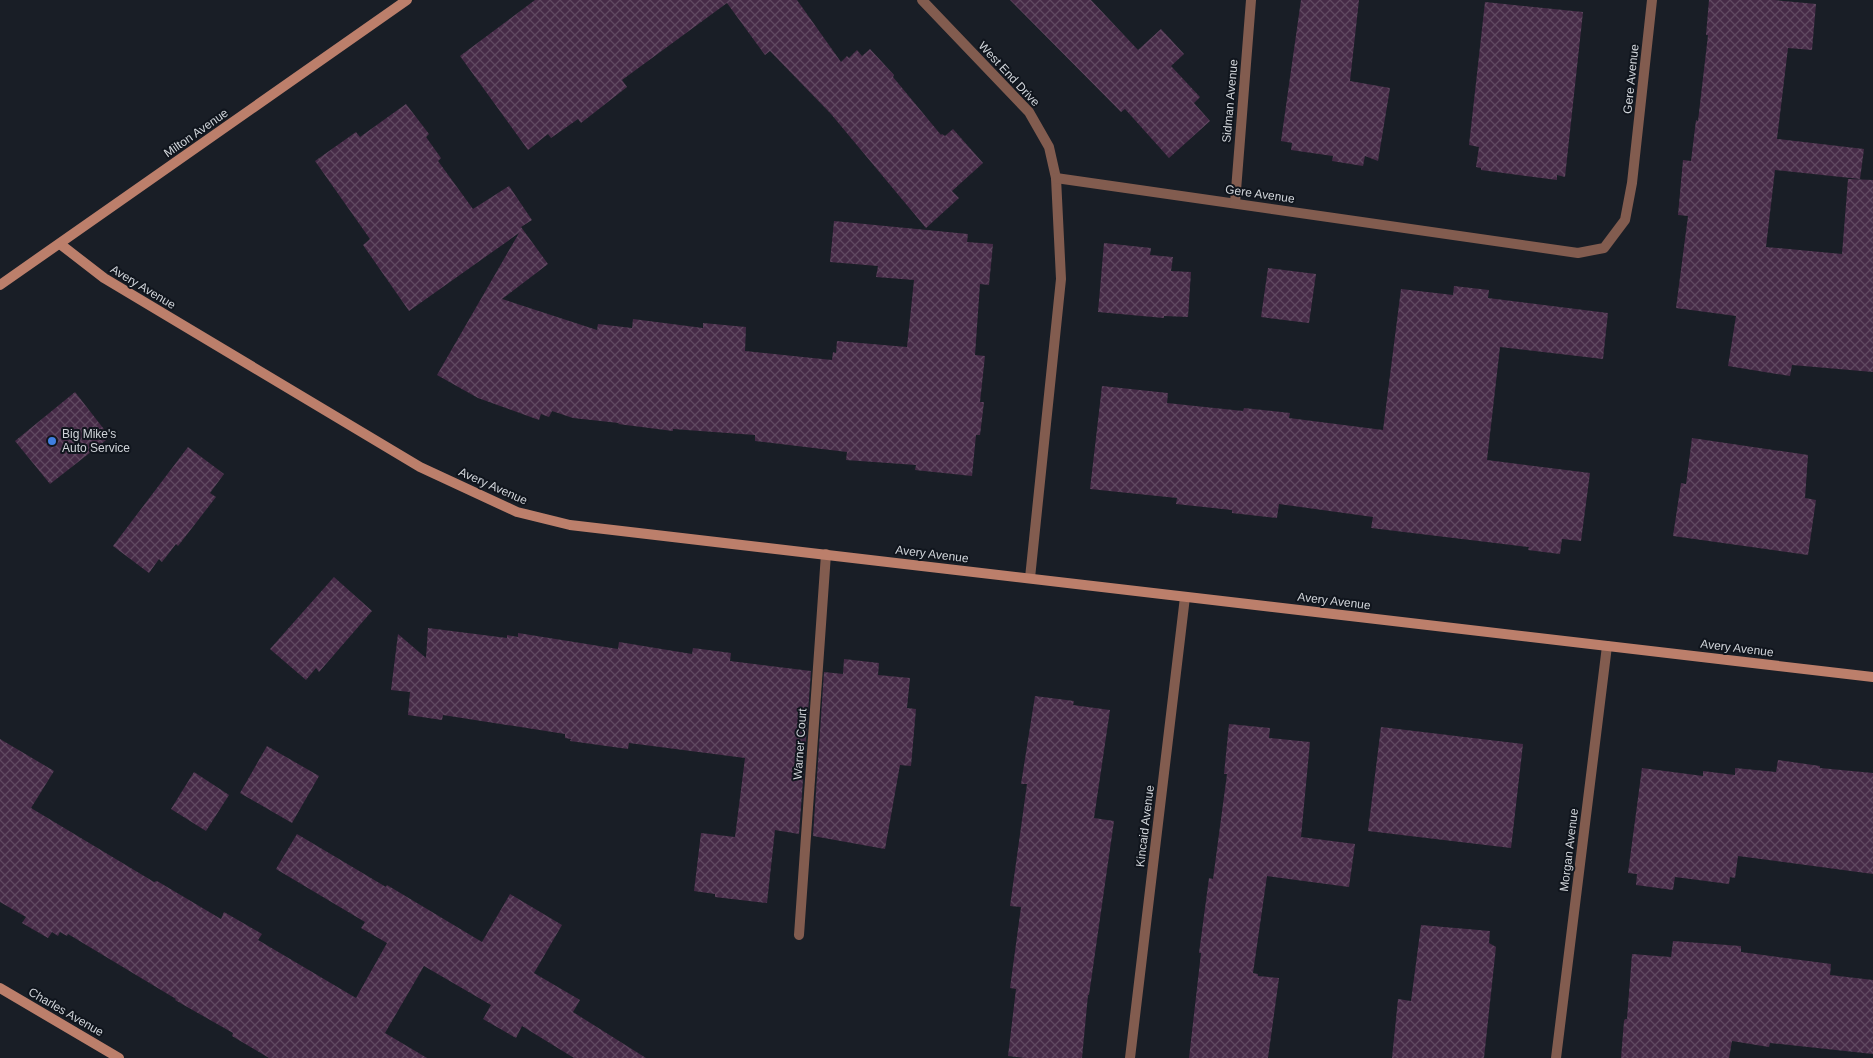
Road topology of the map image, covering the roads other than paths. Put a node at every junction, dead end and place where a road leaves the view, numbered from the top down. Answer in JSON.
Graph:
{"nodes":[{"id":1,"x":407,"y":0,"type":"edge"},
{"id":2,"x":922,"y":0,"type":"edge"},
{"id":3,"x":1251,"y":0,"type":"edge"},
{"id":4,"x":1652,"y":0,"type":"edge"},
{"id":5,"x":1056,"y":178,"type":"junction"},
{"id":6,"x":1234,"y":203,"type":"junction"},
{"id":7,"x":60,"y":244,"type":"junction"},
{"id":8,"x":0,"y":285,"type":"edge"},
{"id":9,"x":826,"y":554,"type":"junction"},
{"id":10,"x":1030,"y":578,"type":"junction"},
{"id":11,"x":1185,"y":597,"type":"junction"},
{"id":12,"x":1606,"y":646,"type":"junction"},
{"id":13,"x":1873,"y":676,"type":"edge"},
{"id":14,"x":799,"y":935,"type":"dead end"},
{"id":15,"x":0,"y":988,"type":"edge"},
{"id":16,"x":119,"y":1058,"type":"edge"},
{"id":17,"x":1130,"y":1058,"type":"edge"},
{"id":18,"x":1556,"y":1058,"type":"edge"}],
"edges":[{"from":1,"to":7,"type":"street","name":"Milton Avenue"},
{"from":2,"to":5,"type":"street","name":"West End Drive"},
{"from":3,"to":6,"type":"street","name":"Sidman Avenue"},
{"from":4,"to":6,"type":"street","name":"Gere Avenue"},
{"from":5,"to":6,"type":"street","name":"Gere Avenue"},
{"from":5,"to":10,"type":"street"},
{"from":7,"to":8,"type":"street","name":"Milton Avenue"},
{"from":7,"to":9,"type":"street","name":"Avery Avenue"},
{"from":9,"to":10,"type":"street","name":"Avery Avenue"},
{"from":9,"to":14,"type":"street","name":"Warner Court"},
{"from":10,"to":11,"type":"street","name":"Avery Avenue"},
{"from":11,"to":12,"type":"street","name":"Avery Avenue"},
{"from":11,"to":17,"type":"street","name":"Kincaid Avenue"},
{"from":12,"to":13,"type":"street","name":"Avery Avenue"},
{"from":12,"to":18,"type":"street","name":"Morgan Avenue"},
{"from":15,"to":16,"type":"street","name":"Charles Avenue"}]}
